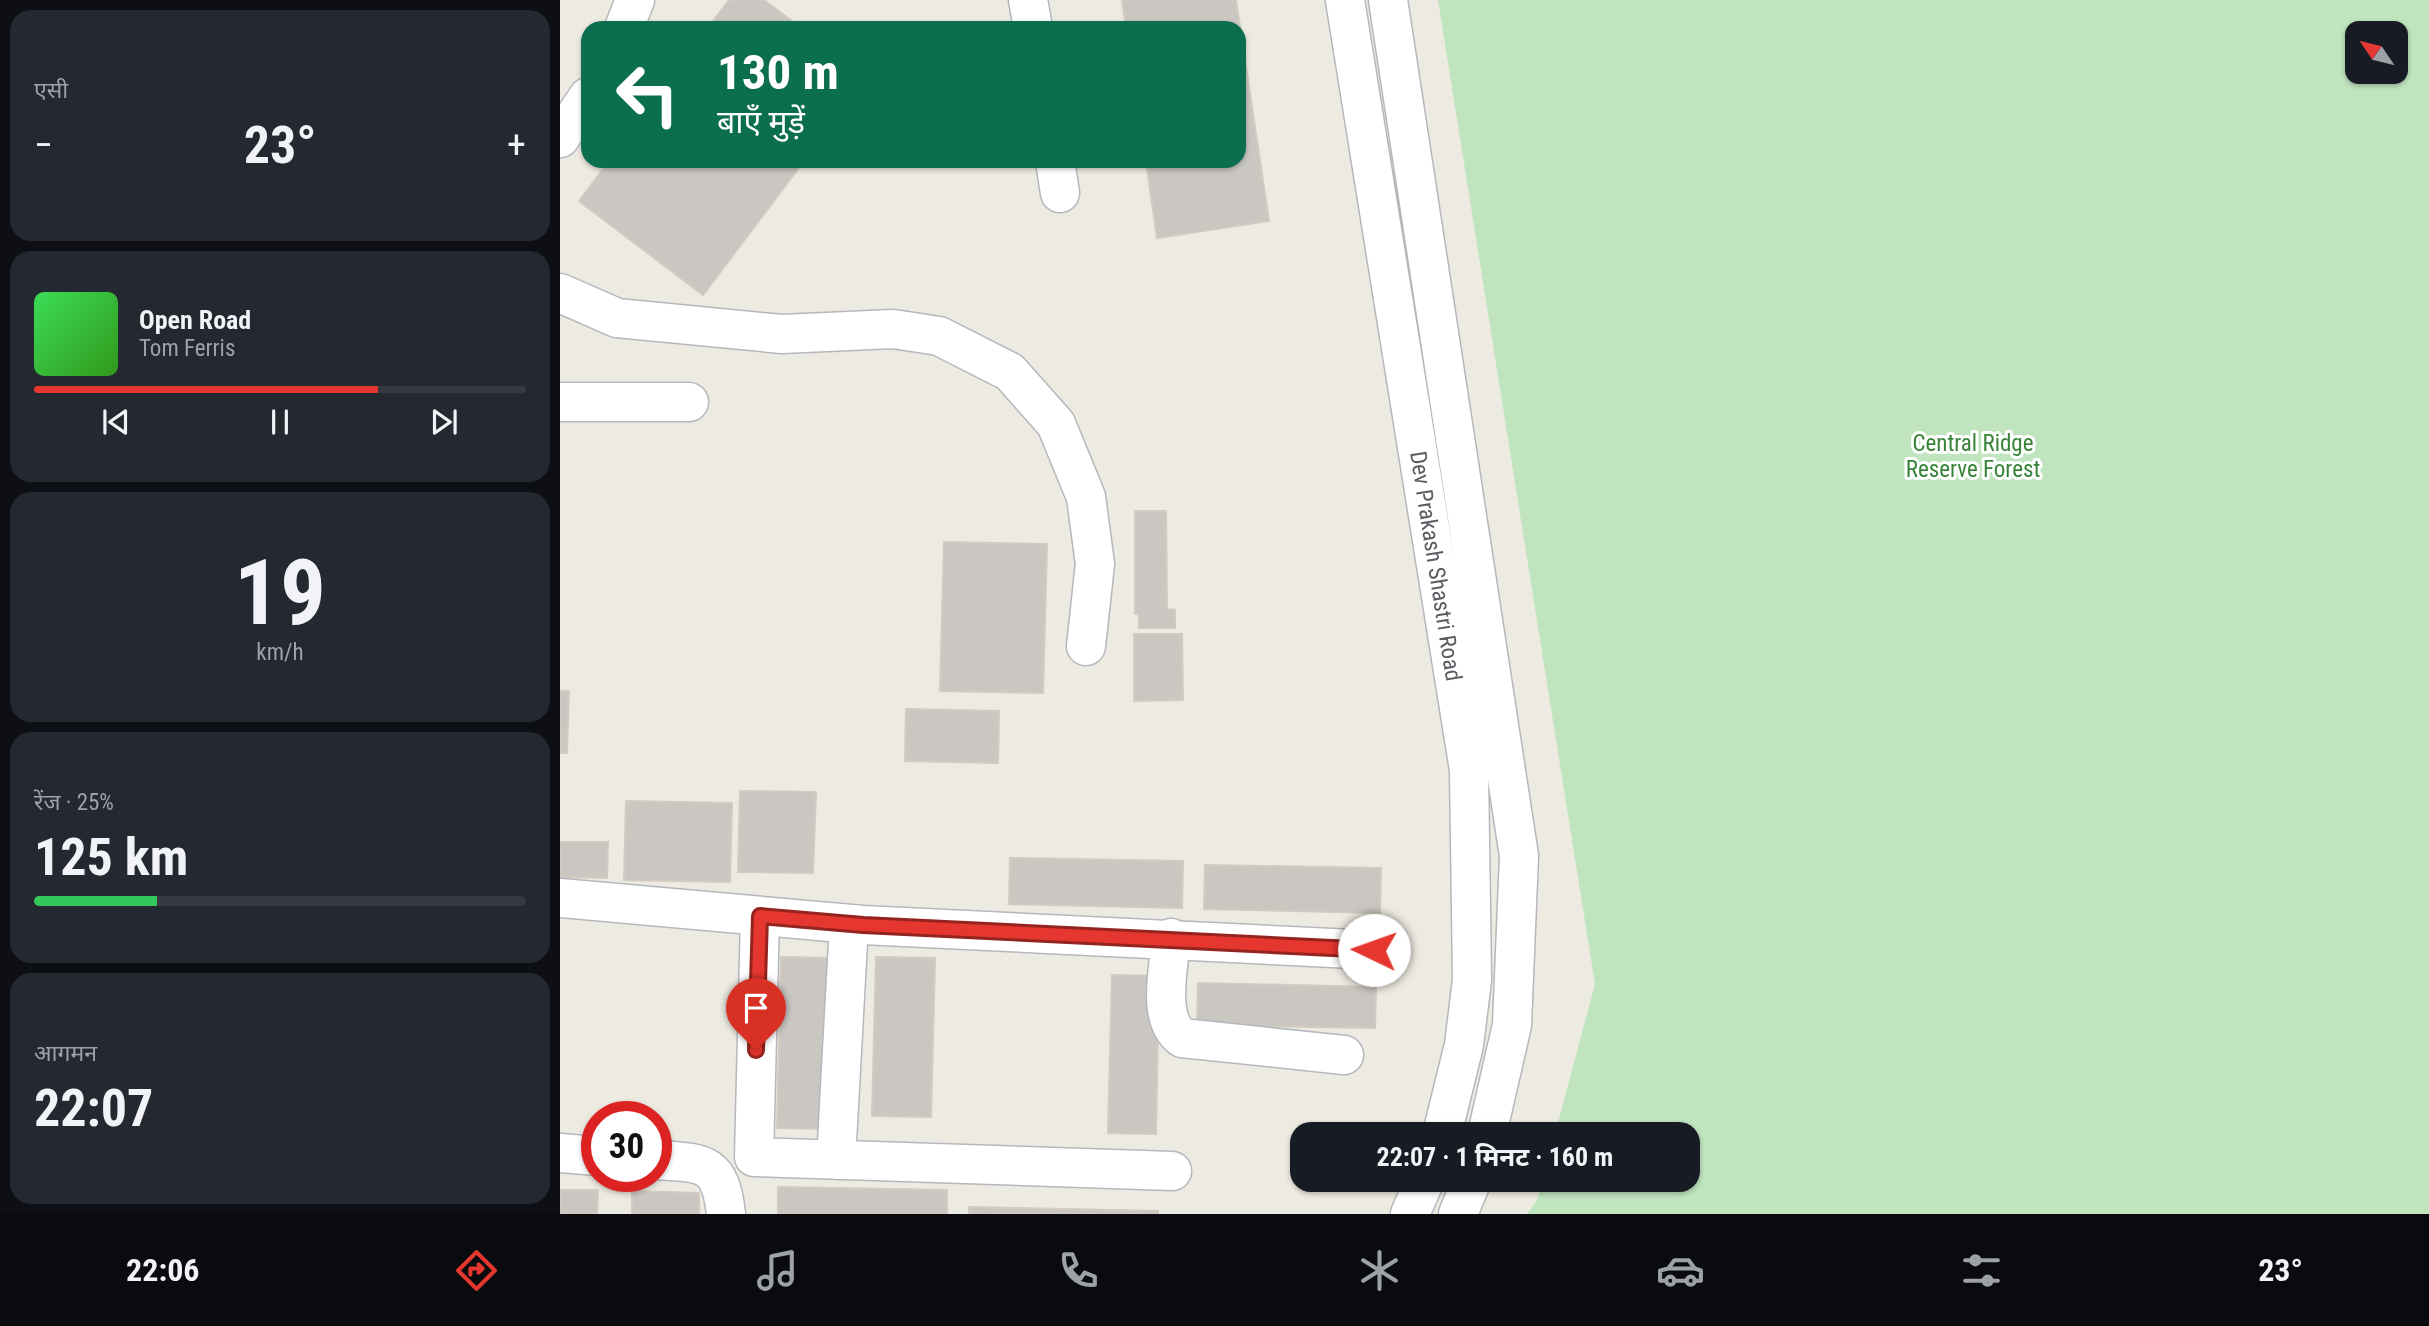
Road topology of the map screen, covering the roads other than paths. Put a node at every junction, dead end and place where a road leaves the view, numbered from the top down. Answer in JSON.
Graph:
{"nodes":[{"id":1,"x":635,"y":0,"type":"edge"},
{"id":2,"x":1028,"y":0,"type":"edge"},
{"id":3,"x":1345,"y":0,"type":"edge"},
{"id":4,"x":1388,"y":0,"type":"edge"},
{"id":5,"x":627,"y":21,"type":"edge"},
{"id":6,"x":1032,"y":21,"type":"edge"},
{"id":7,"x":581,"y":107,"type":"edge"},
{"id":8,"x":560,"y":138,"type":"edge"},
{"id":9,"x":560,"y":293,"type":"edge"},
{"id":10,"x":560,"y":402,"type":"edge"},
{"id":11,"x":689,"y":402,"type":"dead end"},
{"id":12,"x":1086,"y":646,"type":"dead end"},
{"id":13,"x":560,"y":898,"type":"edge"},
{"id":14,"x":760,"y":916,"type":"junction"},
{"id":15,"x":849,"y":924,"type":"junction"},
{"id":16,"x":1171,"y":938,"type":"junction"},
{"id":17,"x":1374,"y":950,"type":"dead end"},
{"id":18,"x":1344,"y":1055,"type":"dead end"},
{"id":19,"x":1445,"y":1122,"type":"edge"},
{"id":20,"x":1490,"y":1122,"type":"edge"},
{"id":21,"x":560,"y":1153,"type":"edge"},
{"id":22,"x":581,"y":1155,"type":"edge"},
{"id":23,"x":836,"y":1160,"type":"junction"},
{"id":24,"x":672,"y":1161,"type":"edge"},
{"id":25,"x":1171,"y":1171,"type":"dead end"},
{"id":26,"x":1420,"y":1192,"type":"edge"},
{"id":27,"x":1467,"y":1192,"type":"edge"},
{"id":28,"x":726,"y":1214,"type":"edge"},
{"id":29,"x":1410,"y":1214,"type":"edge"},
{"id":30,"x":1458,"y":1214,"type":"edge"}],
"edges":[{"from":1,"to":5,"type":"street"},
{"from":2,"to":6,"type":"street"},
{"from":3,"to":19,"type":"street","name":"Dev Prakash Shastri Road"},
{"from":4,"to":20,"type":"street","name":"Dev Prakash Shastri Road"},
{"from":7,"to":8,"type":"street"},
{"from":9,"to":12,"type":"street"},
{"from":10,"to":11,"type":"street"},
{"from":13,"to":14,"type":"street"},
{"from":14,"to":15,"type":"street"},
{"from":14,"to":23,"type":"street"},
{"from":15,"to":16,"type":"street"},
{"from":15,"to":23,"type":"street"},
{"from":16,"to":17,"type":"street"},
{"from":16,"to":18,"type":"street"},
{"from":21,"to":22,"type":"street"},
{"from":23,"to":25,"type":"street"},
{"from":24,"to":28,"type":"street"},
{"from":26,"to":29,"type":"street"},
{"from":27,"to":30,"type":"street"}]}
